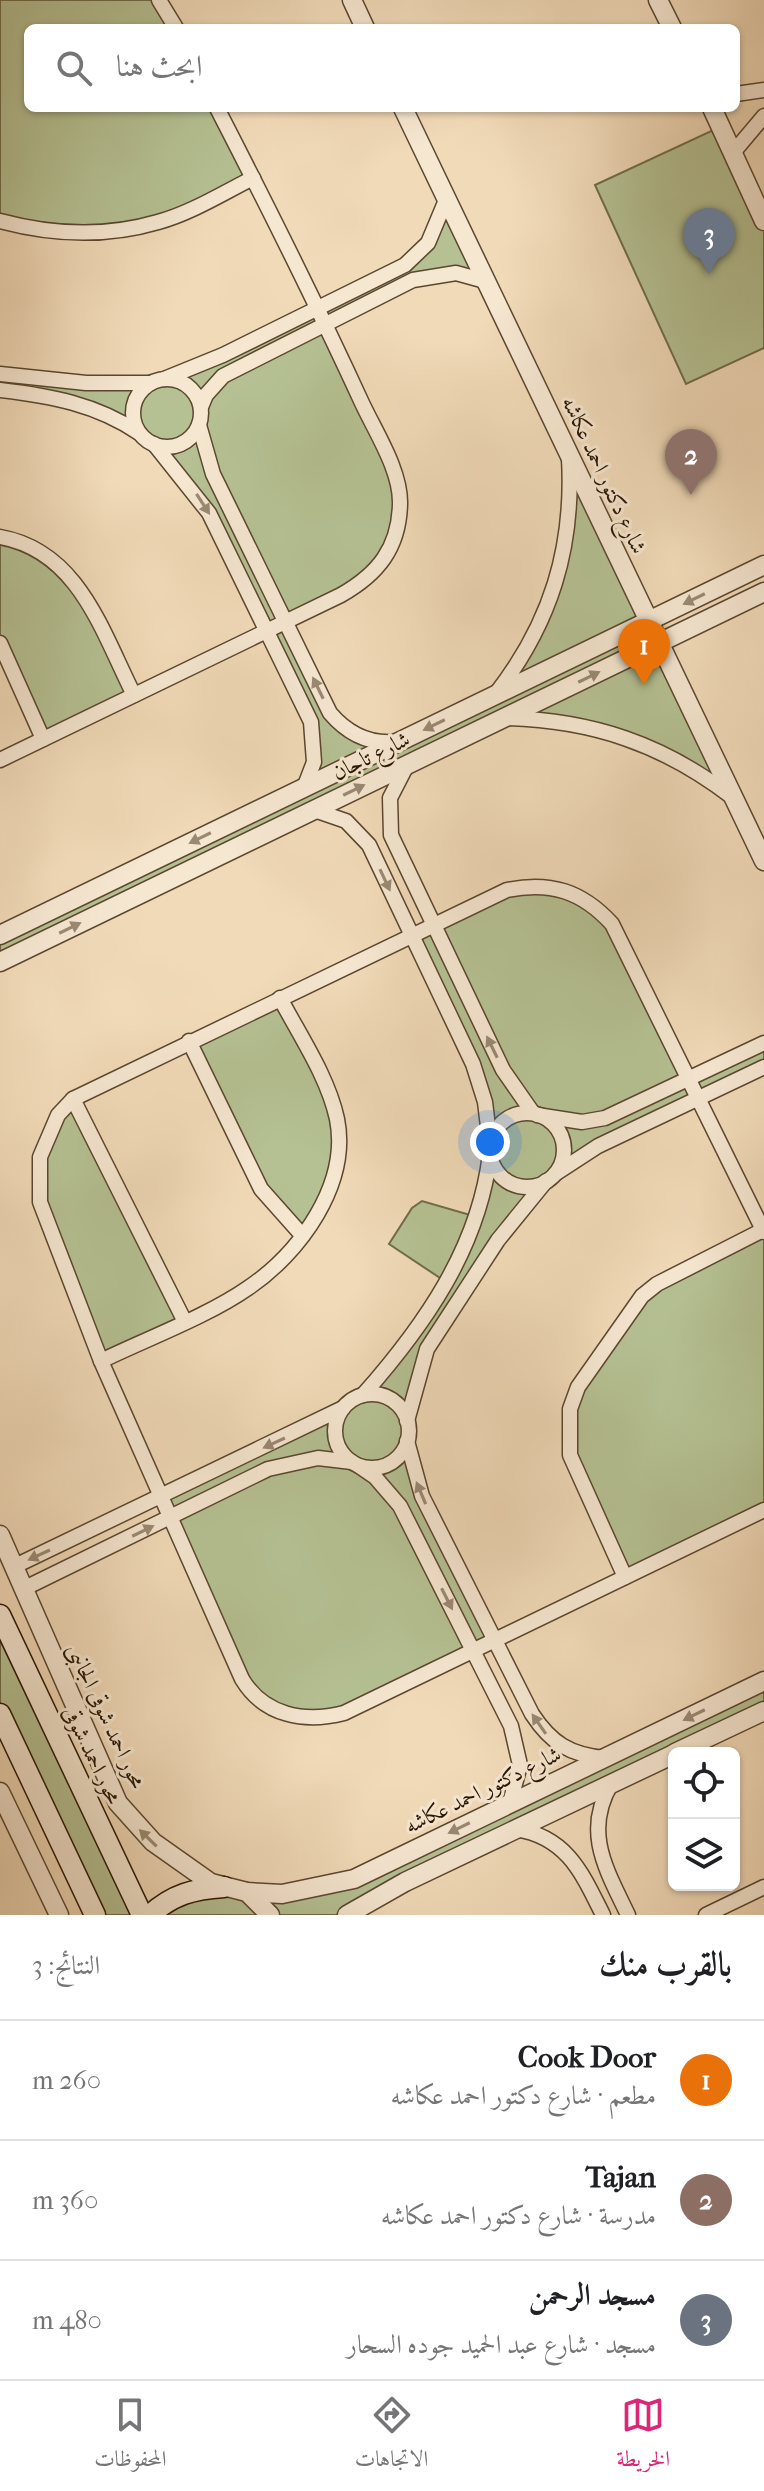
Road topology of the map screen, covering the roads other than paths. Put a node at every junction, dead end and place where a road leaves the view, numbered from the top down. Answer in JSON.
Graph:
{"nodes":[{"id":1,"x":159,"y":0,"type":"edge"},
{"id":2,"x":352,"y":0,"type":"edge"},
{"id":3,"x":658,"y":0,"type":"edge"},
{"id":4,"x":174,"y":24,"type":"edge"},
{"id":5,"x":363,"y":24,"type":"edge"},
{"id":6,"x":670,"y":24,"type":"edge"},
{"id":7,"x":764,"y":90,"type":"edge"},
{"id":8,"x":740,"y":93,"type":"edge"},
{"id":9,"x":219,"y":112,"type":"edge"},
{"id":10,"x":405,"y":112,"type":"edge"},
{"id":11,"x":714,"y":112,"type":"edge"},
{"id":12,"x":764,"y":116,"type":"edge"},
{"id":13,"x":732,"y":154,"type":"junction"},
{"id":14,"x":253,"y":178,"type":"junction"},
{"id":15,"x":446,"y":200,"type":"junction"},
{"id":16,"x":0,"y":221,"type":"edge"},
{"id":17,"x":764,"y":221,"type":"edge"},
{"id":18,"x":485,"y":281,"type":"junction"},
{"id":19,"x":318,"y":308,"type":"junction"},
{"id":20,"x":326,"y":324,"type":"junction"},
{"id":21,"x":0,"y":374,"type":"edge"},
{"id":22,"x":158,"y":381,"type":"junction"},
{"id":23,"x":0,"y":390,"type":"edge"},
{"id":24,"x":201,"y":407,"type":"junction"},
{"id":25,"x":199,"y":425,"type":"junction"},
{"id":26,"x":141,"y":434,"type":"junction"},
{"id":27,"x":154,"y":444,"type":"junction"},
{"id":28,"x":569,"y":457,"type":"junction"},
{"id":29,"x":0,"y":537,"type":"edge"},
{"id":30,"x":764,"y":565,"type":"edge"},
{"id":31,"x":764,"y":592,"type":"edge"},
{"id":32,"x":286,"y":622,"type":"junction"},
{"id":33,"x":647,"y":622,"type":"junction"},
{"id":34,"x":267,"y":631,"type":"junction"},
{"id":35,"x":0,"y":643,"type":"edge"},
{"id":36,"x":657,"y":644,"type":"junction"},
{"id":37,"x":134,"y":695,"type":"junction"},
{"id":38,"x":495,"y":696,"type":"junction"},
{"id":39,"x":462,"y":711,"type":"junction"},
{"id":40,"x":504,"y":718,"type":"junction"},
{"id":41,"x":473,"y":733,"type":"junction"},
{"id":42,"x":43,"y":739,"type":"junction"},
{"id":43,"x":398,"y":742,"type":"junction"},
{"id":44,"x":0,"y":760,"type":"edge"},
{"id":45,"x":408,"y":765,"type":"junction"},
{"id":46,"x":304,"y":788,"type":"junction"},
{"id":47,"x":732,"y":797,"type":"junction"},
{"id":48,"x":314,"y":810,"type":"junction"},
{"id":49,"x":764,"y":861,"type":"edge"},
{"id":50,"x":24,"y":923,"type":"junction"},
{"id":51,"x":434,"y":925,"type":"junction"},
{"id":52,"x":0,"y":935,"type":"edge"},
{"id":53,"x":412,"y":936,"type":"junction"},
{"id":54,"x":34,"y":945,"type":"junction"},
{"id":55,"x":0,"y":962,"type":"edge"},
{"id":56,"x":280,"y":998,"type":"junction"},
{"id":57,"x":189,"y":1041,"type":"junction"},
{"id":58,"x":764,"y":1043,"type":"edge"},
{"id":59,"x":764,"y":1067,"type":"edge"},
{"id":60,"x":691,"y":1079,"type":"junction"},
{"id":61,"x":700,"y":1098,"type":"junction"},
{"id":62,"x":73,"y":1099,"type":"junction"},
{"id":63,"x":535,"y":1114,"type":"junction"},
{"id":64,"x":490,"y":1148,"type":"junction"},
{"id":65,"x":551,"y":1177,"type":"junction"},
{"id":66,"x":764,"y":1231,"type":"edge"},
{"id":67,"x":301,"y":1234,"type":"junction"},
{"id":68,"x":184,"y":1320,"type":"junction"},
{"id":69,"x":101,"y":1361,"type":"junction"},
{"id":70,"x":363,"y":1395,"type":"junction"},
{"id":71,"x":343,"y":1408,"type":"junction"},
{"id":72,"x":407,"y":1421,"type":"junction"},
{"id":73,"x":407,"y":1441,"type":"junction"},
{"id":74,"x":355,"y":1464,"type":"junction"},
{"id":75,"x":163,"y":1496,"type":"junction"},
{"id":76,"x":764,"y":1510,"type":"edge"},
{"id":77,"x":171,"y":1517,"type":"junction"},
{"id":78,"x":0,"y":1535,"type":"edge"},
{"id":79,"x":13,"y":1567,"type":"junction"},
{"id":80,"x":625,"y":1577,"type":"junction"},
{"id":81,"x":23,"y":1589,"type":"junction"},
{"id":82,"x":0,"y":1615,"type":"edge"},
{"id":83,"x":495,"y":1640,"type":"junction"},
{"id":84,"x":473,"y":1651,"type":"junction"},
{"id":85,"x":764,"y":1681,"type":"edge"},
{"id":86,"x":764,"y":1711,"type":"edge"},
{"id":87,"x":0,"y":1714,"type":"edge"},
{"id":88,"x":688,"y":1747,"type":"edge"},
{"id":89,"x":668,"y":1756,"type":"edge"},
{"id":90,"x":605,"y":1758,"type":"junction"},
{"id":91,"x":611,"y":1784,"type":"junction"},
{"id":92,"x":0,"y":1792,"type":"edge"},
{"id":93,"x":510,"y":1803,"type":"junction"},
{"id":94,"x":516,"y":1829,"type":"junction"},
{"id":95,"x":395,"y":1860,"type":"junction"},
{"id":96,"x":405,"y":1882,"type":"junction"},
{"id":97,"x":218,"y":1885,"type":"junction"},
{"id":98,"x":764,"y":1887,"type":"edge"},
{"id":99,"x":247,"y":1892,"type":"junction"},
{"id":100,"x":59,"y":1915,"type":"edge"},
{"id":101,"x":95,"y":1915,"type":"edge"},
{"id":102,"x":142,"y":1915,"type":"edge"},
{"id":103,"x":150,"y":1915,"type":"edge"},
{"id":104,"x":270,"y":1915,"type":"edge"},
{"id":105,"x":347,"y":1915,"type":"edge"},
{"id":106,"x":603,"y":1915,"type":"edge"},
{"id":107,"x":628,"y":1915,"type":"edge"},
{"id":108,"x":706,"y":1915,"type":"edge"}],
"edges":[{"from":1,"to":4,"type":"street"},
{"from":2,"to":5,"type":"street"},
{"from":3,"to":6,"type":"street"},
{"from":7,"to":8,"type":"street"},
{"from":9,"to":14,"type":"street"},
{"from":10,"to":15,"type":"street","name":"شارع دكتور احمد عكاشه"},
{"from":11,"to":13,"type":"street"},
{"from":12,"to":13,"type":"street"},
{"from":13,"to":17,"type":"street"},
{"from":14,"to":16,"type":"street"},
{"from":14,"to":19,"type":"street"},
{"from":15,"to":18,"type":"street","name":"شارع دكتور احمد عكاشه"},
{"from":15,"to":19,"type":"street"},
{"from":18,"to":20,"type":"street"},
{"from":18,"to":28,"type":"street","name":"شارع دكتور احمد عكاشه"},
{"from":19,"to":20,"type":"street"},
{"from":19,"to":22,"type":"street"},
{"from":20,"to":24,"type":"street"},
{"from":20,"to":32,"type":"street"},
{"from":21,"to":22,"type":"street"},
{"from":22,"to":24,"type":"street"},
{"from":22,"to":26,"type":"street"},
{"from":23,"to":26,"type":"street"},
{"from":24,"to":25,"type":"street"},
{"from":25,"to":27,"type":"street"},
{"from":25,"to":32,"type":"street"},
{"from":26,"to":27,"type":"street"},
{"from":27,"to":34,"type":"street","one_way":true},
{"from":28,"to":33,"type":"street","name":"شارع دكتور احمد عكاشه"},
{"from":28,"to":38,"type":"street"},
{"from":29,"to":37,"type":"street"},
{"from":30,"to":33,"type":"street","name":"شارع تاجان","one_way":true},
{"from":31,"to":36,"type":"street","name":"شارع تاجان"},
{"from":32,"to":34,"type":"street"},
{"from":43,"to":32,"type":"street","one_way":true},
{"from":33,"to":36,"type":"street","name":"شارع دكتور احمد عكاشه"},
{"from":33,"to":38,"type":"street","name":"شارع تاجان"},
{"from":34,"to":37,"type":"street"},
{"from":34,"to":46,"type":"street"},
{"from":35,"to":42,"type":"street"},
{"from":40,"to":36,"type":"street","name":"شارع تاجان","one_way":true},
{"from":36,"to":47,"type":"street","name":"شارع دكتور احمد عكاشه"},
{"from":37,"to":42,"type":"street"},
{"from":38,"to":39,"type":"street","name":"شارع تاجان"},
{"from":39,"to":41,"type":"street"},
{"from":39,"to":43,"type":"street","name":"شارع تاجان","one_way":true},
{"from":40,"to":41,"type":"street","name":"شارع تاجان"},
{"from":40,"to":47,"type":"street"},
{"from":41,"to":45,"type":"street","name":"شارع تاجان"},
{"from":42,"to":44,"type":"street"},
{"from":43,"to":46,"type":"street","name":"شارع تاجان"},
{"from":48,"to":45,"type":"street","name":"شارع تاجان","one_way":true},
{"from":45,"to":51,"type":"street"},
{"from":46,"to":50,"type":"street","name":"شارع تاجان","one_way":true},
{"from":47,"to":49,"type":"street","name":"شارع دكتور احمد عكاشه"},
{"from":48,"to":53,"type":"street","one_way":true},
{"from":54,"to":48,"type":"street","name":"شارع تاجان","one_way":true},
{"from":50,"to":52,"type":"street","name":"شارع تاجان"},
{"from":50,"to":54,"type":"street"},
{"from":51,"to":53,"type":"street"},
{"from":51,"to":60,"type":"street"},
{"from":63,"to":51,"type":"street","one_way":true},
{"from":53,"to":56,"type":"street"},
{"from":53,"to":64,"type":"street"},
{"from":54,"to":55,"type":"street","name":"شارع تاجان"},
{"from":56,"to":57,"type":"street"},
{"from":56,"to":67,"type":"street"},
{"from":57,"to":62,"type":"street"},
{"from":57,"to":67,"type":"street"},
{"from":58,"to":60,"type":"street"},
{"from":59,"to":61,"type":"street"},
{"from":60,"to":61,"type":"street"},
{"from":60,"to":63,"type":"street"},
{"from":61,"to":65,"type":"street"},
{"from":61,"to":66,"type":"street"},
{"from":62,"to":68,"type":"street"},
{"from":62,"to":69,"type":"street"},
{"from":63,"to":64,"type":"street"},
{"from":63,"to":65,"type":"street"},
{"from":64,"to":65,"type":"street"},
{"from":64,"to":70,"type":"street"},
{"from":65,"to":72,"type":"street"},
{"from":66,"to":80,"type":"street"},
{"from":67,"to":68,"type":"street"},
{"from":68,"to":69,"type":"street"},
{"from":69,"to":75,"type":"street"},
{"from":70,"to":71,"type":"street"},
{"from":70,"to":72,"type":"street"},
{"from":71,"to":74,"type":"street"},
{"from":71,"to":75,"type":"street","one_way":true},
{"from":72,"to":73,"type":"street"},
{"from":73,"to":74,"type":"street"},
{"from":83,"to":73,"type":"street","one_way":true},
{"from":74,"to":77,"type":"street"},
{"from":74,"to":84,"type":"street","one_way":true},
{"from":75,"to":77,"type":"street"},
{"from":75,"to":79,"type":"street","one_way":true},
{"from":76,"to":80,"type":"street"},
{"from":81,"to":77,"type":"street","one_way":true},
{"from":77,"to":84,"type":"street"},
{"from":78,"to":79,"type":"street","name":"محور احمد شوقى الجانبى"},
{"from":79,"to":81,"type":"street","name":"محور احمد شوقى الجانبى"},
{"from":80,"to":83,"type":"street"},
{"from":97,"to":81,"type":"street","name":"محور احمد شوقى الجانبى","one_way":true},
{"from":82,"to":102,"type":"main road","name":"محور احمد شوقى"},
{"from":83,"to":84,"type":"street"},
{"from":90,"to":83,"type":"street","one_way":true},
{"from":84,"to":93,"type":"street"},
{"from":85,"to":90,"type":"street","name":"شارع دكتور احمد عكاشه","one_way":true},
{"from":86,"to":88,"type":"street"},
{"from":87,"to":101,"type":"main road"},
{"from":89,"to":91,"type":"street"},
{"from":90,"to":93,"type":"street","name":"شارع دكتور احمد عكاشه"},
{"from":91,"to":94,"type":"street"},
{"from":91,"to":107,"type":"street"},
{"from":92,"to":100,"type":"street"},
{"from":93,"to":95,"type":"street","name":"شارع دكتور احمد عكاشه","one_way":true},
{"from":94,"to":96,"type":"street"},
{"from":94,"to":106,"type":"street"},
{"from":95,"to":96,"type":"street"},
{"from":95,"to":99,"type":"street","name":"شارع دكتور احمد عكاشه"},
{"from":96,"to":105,"type":"street"},
{"from":97,"to":99,"type":"street","name":"شارع دكتور احمد عكاشه"},
{"from":97,"to":103,"type":"main road"},
{"from":98,"to":108,"type":"street"},
{"from":99,"to":104,"type":"street"}]}
